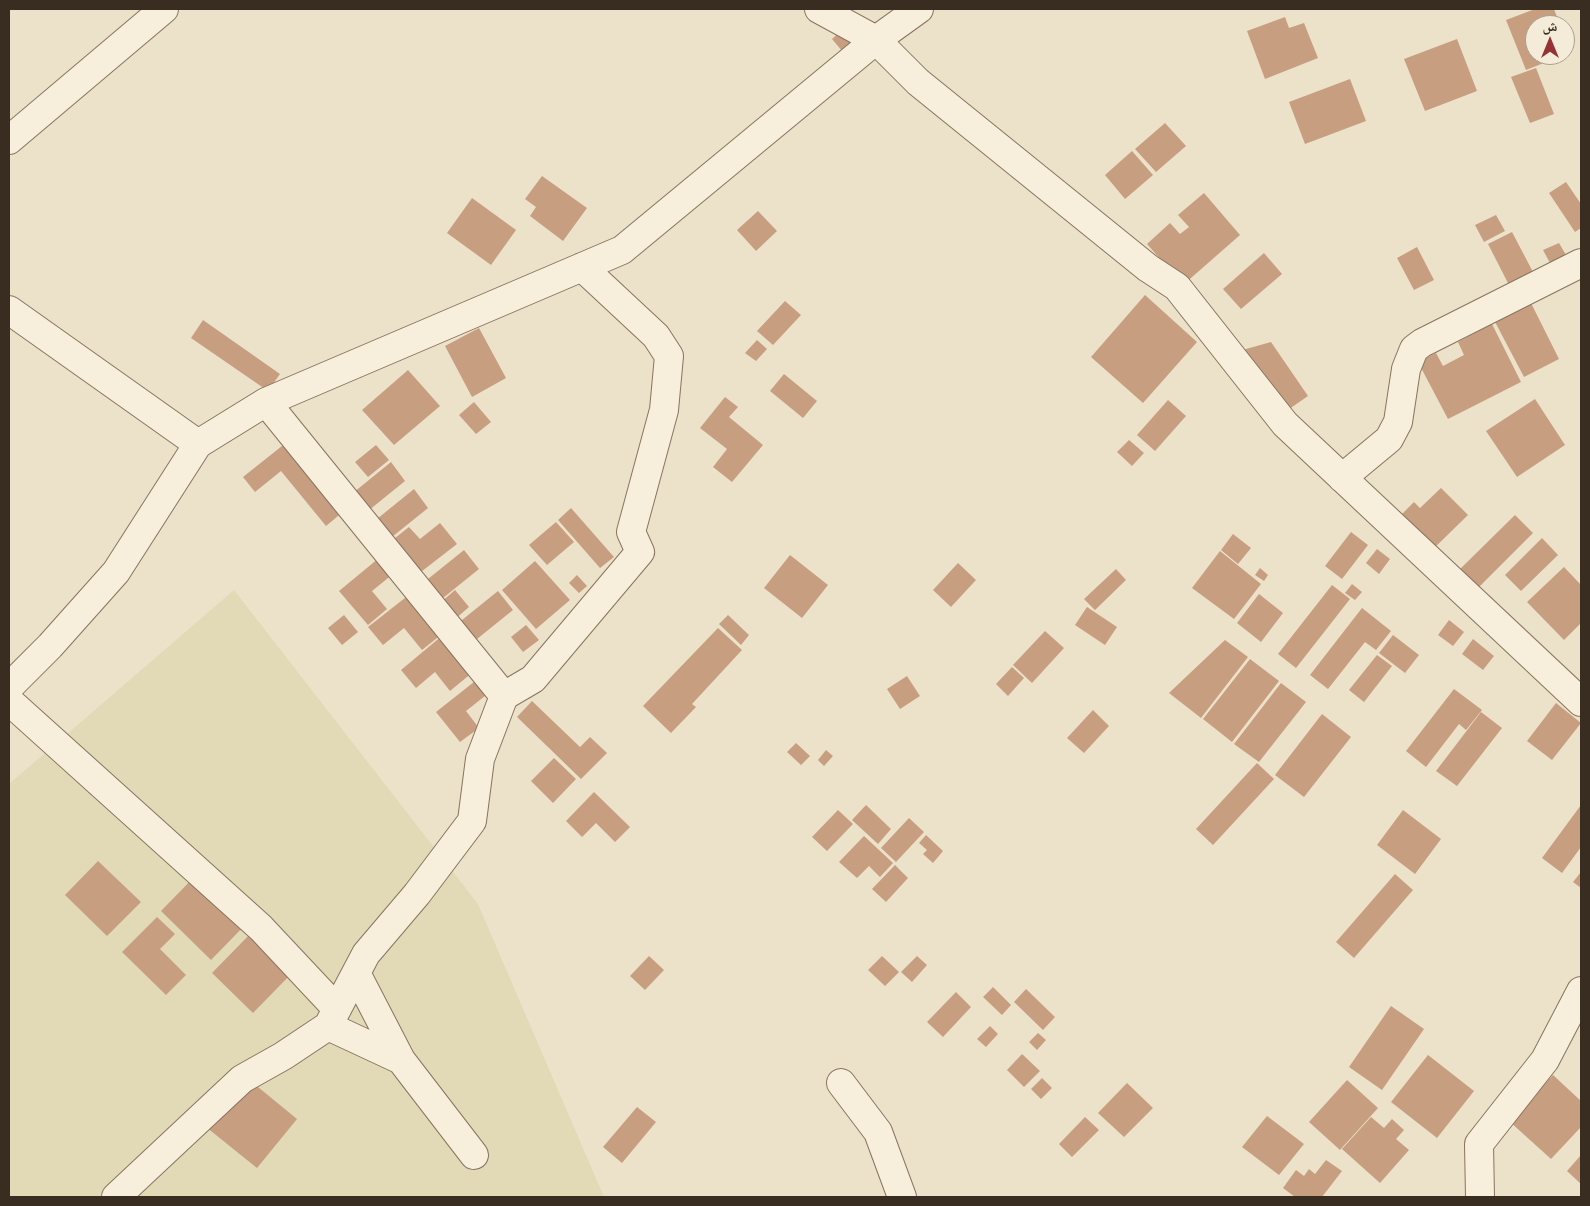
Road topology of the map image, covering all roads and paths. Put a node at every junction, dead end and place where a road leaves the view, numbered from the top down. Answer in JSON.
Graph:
{"nodes":[{"id":1,"x":164,"y":9,"type":"edge"},
{"id":2,"x":818,"y":9,"type":"edge"},
{"id":3,"x":919,"y":9,"type":"edge"},
{"id":4,"x":876,"y":40,"type":"junction"},
{"id":5,"x":9,"y":140,"type":"edge"},
{"id":6,"x":1581,"y":263,"type":"edge"},
{"id":7,"x":582,"y":267,"type":"junction"},
{"id":8,"x":9,"y":310,"type":"edge"},
{"id":9,"x":266,"y":402,"type":"junction"},
{"id":10,"x":198,"y":444,"type":"junction"},
{"id":11,"x":1342,"y":478,"type":"junction"},
{"id":12,"x":9,"y":687,"type":"edge"},
{"id":13,"x":504,"y":696,"type":"junction"},
{"id":14,"x":9,"y":701,"type":"edge"},
{"id":15,"x":1581,"y":702,"type":"edge"},
{"id":16,"x":356,"y":973,"type":"junction"},
{"id":17,"x":1581,"y":991,"type":"edge"},
{"id":18,"x":332,"y":1018,"type":"junction"},
{"id":19,"x":401,"y":1060,"type":"junction"},
{"id":20,"x":841,"y":1083,"type":"dead end"},
{"id":21,"x":474,"y":1155,"type":"dead end"},
{"id":22,"x":116,"y":1197,"type":"edge"},
{"id":23,"x":902,"y":1197,"type":"edge"},
{"id":24,"x":1480,"y":1197,"type":"edge"}],
"edges":[{"from":1,"to":5,"type":"street"},
{"from":2,"to":4,"type":"street"},
{"from":3,"to":4,"type":"street"},
{"from":4,"to":7,"type":"street"},
{"from":4,"to":11,"type":"street"},
{"from":6,"to":11,"type":"street"},
{"from":7,"to":9,"type":"street"},
{"from":7,"to":13,"type":"street"},
{"from":8,"to":10,"type":"street"},
{"from":9,"to":10,"type":"street"},
{"from":9,"to":13,"type":"street"},
{"from":10,"to":12,"type":"street"},
{"from":11,"to":15,"type":"street"},
{"from":13,"to":16,"type":"street"},
{"from":14,"to":18,"type":"street"},
{"from":16,"to":18,"type":"street"},
{"from":16,"to":19,"type":"street"},
{"from":17,"to":24,"type":"street"},
{"from":18,"to":19,"type":"street"},
{"from":18,"to":22,"type":"street"},
{"from":19,"to":21,"type":"street"},
{"from":20,"to":23,"type":"street"}]}
